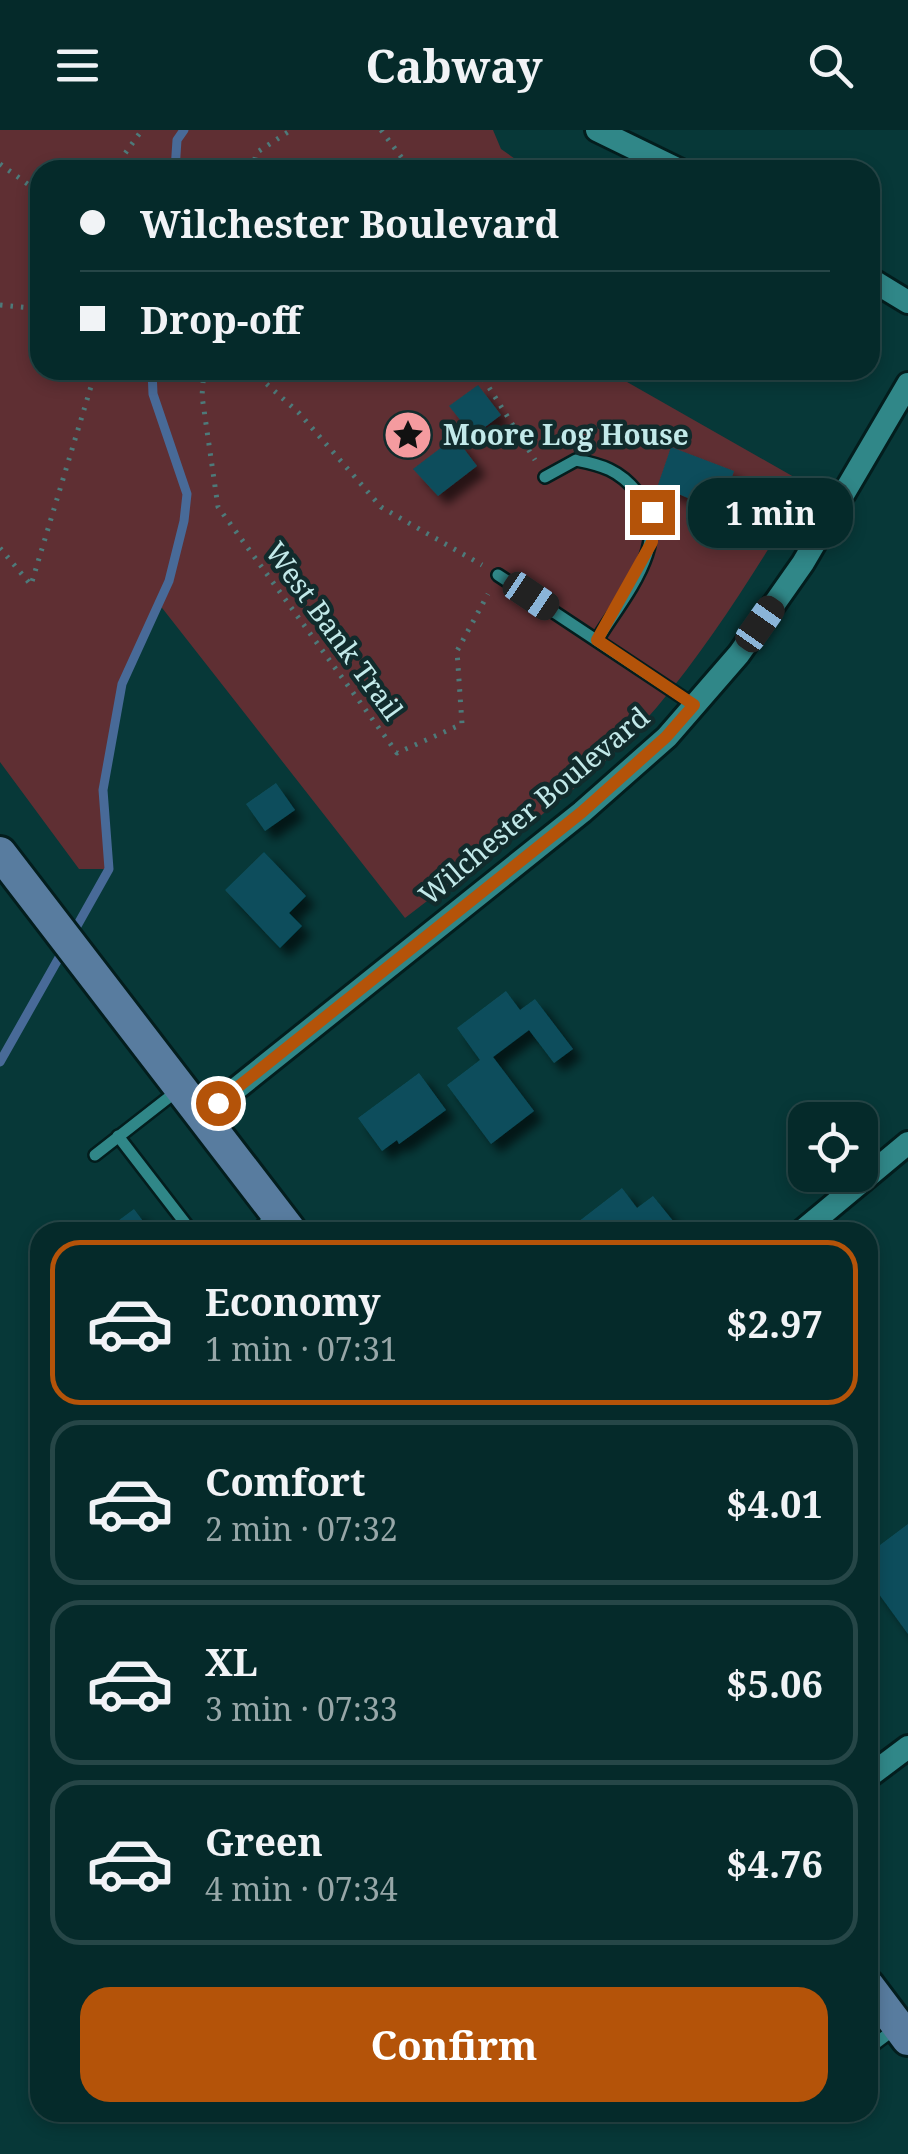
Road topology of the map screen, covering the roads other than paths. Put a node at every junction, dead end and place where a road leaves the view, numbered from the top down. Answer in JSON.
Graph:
{"nodes":[{"id":1,"x":597,"y":130,"type":"edge"},
{"id":2,"x":658,"y":160,"type":"edge"},
{"id":3,"x":880,"y":286,"type":"edge"},
{"id":4,"x":908,"y":302,"type":"edge"},
{"id":5,"x":908,"y":384,"type":"edge"},
{"id":6,"x":546,"y":477,"type":"road end"},
{"id":7,"x":498,"y":575,"type":"road end"},
{"id":8,"x":597,"y":640,"type":"junction"},
{"id":9,"x":694,"y":705,"type":"junction"},
{"id":10,"x":0,"y":853,"type":"edge"},
{"id":11,"x":180,"y":1088,"type":"junction"},
{"id":12,"x":202,"y":1116,"type":"junction"},
{"id":13,"x":118,"y":1136,"type":"junction"},
{"id":14,"x":908,"y":1143,"type":"edge"},
{"id":15,"x":95,"y":1155,"type":"dead end"},
{"id":16,"x":184,"y":1222,"type":"edge"},
{"id":17,"x":270,"y":1222,"type":"edge"},
{"id":18,"x":813,"y":1222,"type":"edge"},
{"id":19,"x":908,"y":1747,"type":"edge"},
{"id":20,"x":878,"y":1770,"type":"edge"},
{"id":21,"x":878,"y":1999,"type":"edge"},
{"id":22,"x":903,"y":2033,"type":"edge"},
{"id":23,"x":878,"y":2045,"type":"edge"}],
"edges":[{"from":1,"to":2,"type":"street"},
{"from":3,"to":4,"type":"street"},
{"from":5,"to":9,"type":"street","name":"Wilchester Boulevard"},
{"from":6,"to":8,"type":"lane"},
{"from":7,"to":8,"type":"lane"},
{"from":8,"to":9,"type":"lane"},
{"from":9,"to":12,"type":"street","name":"Wilchester Boulevard"},
{"from":10,"to":11,"type":"main road"},
{"from":11,"to":12,"type":"main road"},
{"from":11,"to":13,"type":"lane"},
{"from":12,"to":17,"type":"main road"},
{"from":13,"to":15,"type":"lane"},
{"from":13,"to":16,"type":"lane"},
{"from":14,"to":18,"type":"street"},
{"from":19,"to":20,"type":"street"},
{"from":21,"to":22,"type":"main road"},
{"from":22,"to":23,"type":"lane"}]}
